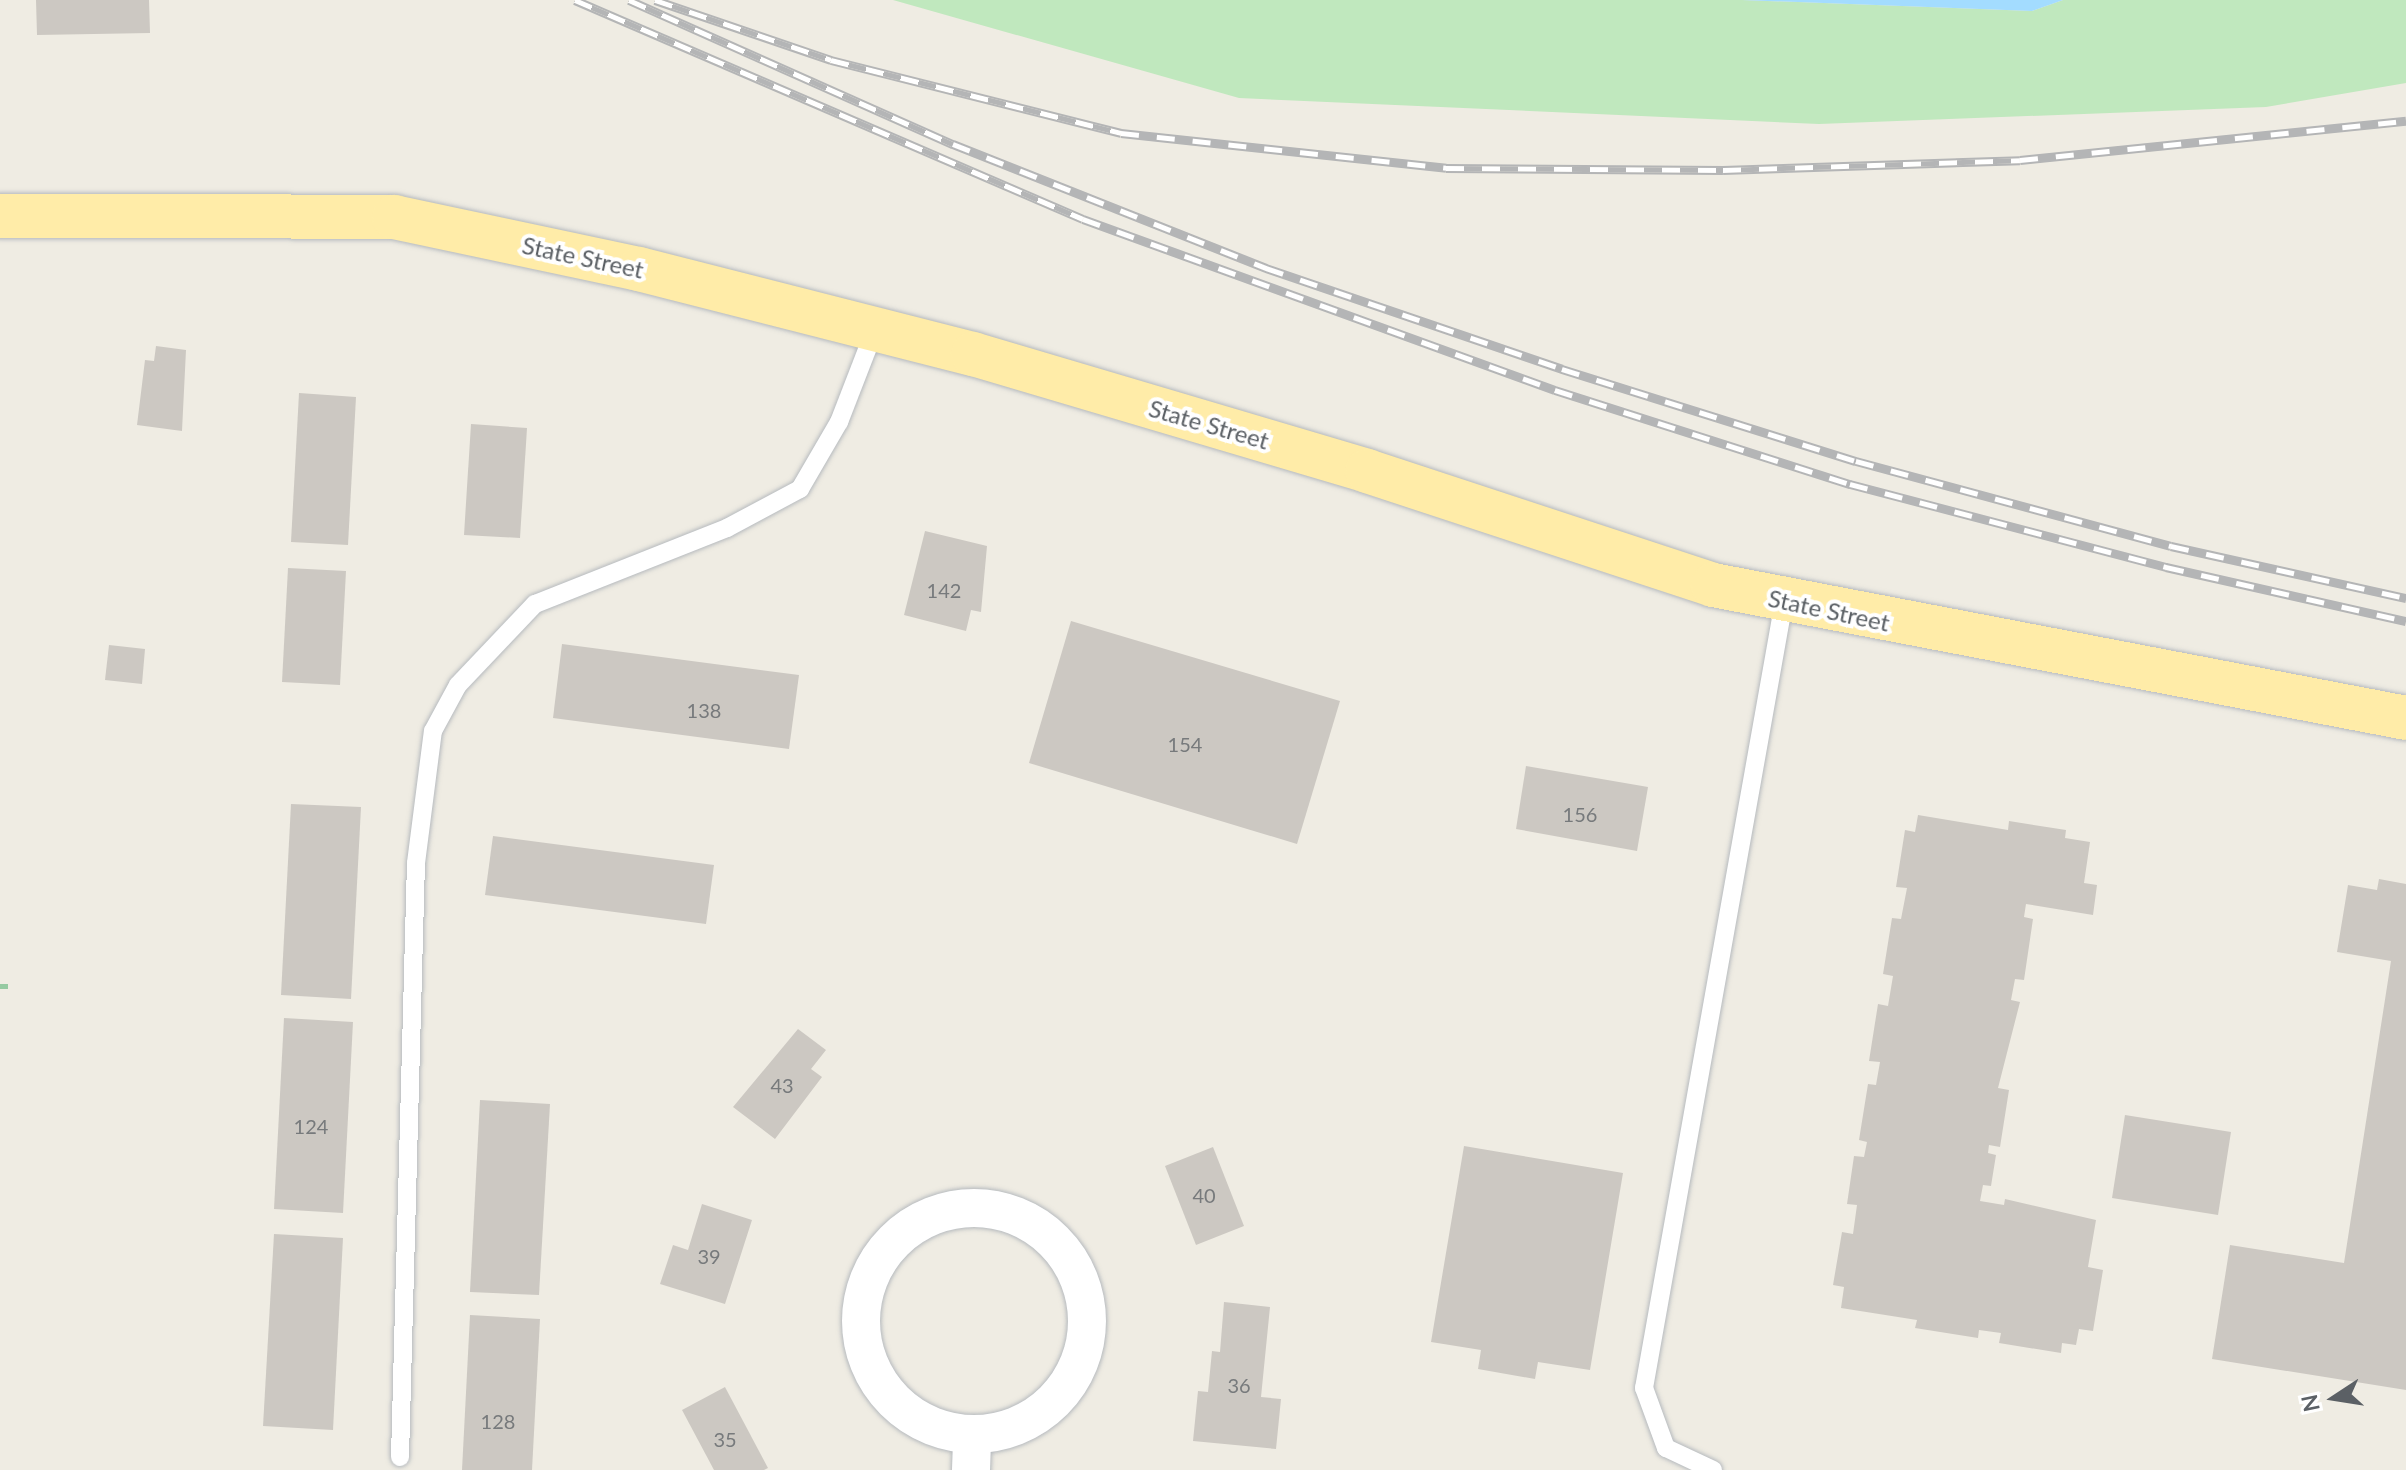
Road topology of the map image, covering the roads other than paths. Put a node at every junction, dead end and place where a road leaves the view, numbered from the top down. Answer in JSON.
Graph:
{"nodes":[{"id":1,"x":0,"y":216,"type":"edge"},
{"id":2,"x":875,"y":329,"type":"junction"},
{"id":3,"x":1784,"y":601,"type":"junction"},
{"id":4,"x":2406,"y":718,"type":"edge"},
{"id":5,"x":972,"y":1453,"type":"edge"},
{"id":6,"x":400,"y":1457,"type":"dead end"},
{"id":7,"x":1713,"y":1470,"type":"edge"}],
"edges":[{"from":1,"to":2,"type":"main road","name":"State Street"},
{"from":2,"to":3,"type":"main road","name":"State Street"},
{"from":2,"to":6,"type":"lane"},
{"from":3,"to":4,"type":"main road","name":"State Street"},
{"from":3,"to":7,"type":"lane"},
{"from":5,"to":5,"type":"street"}]}
